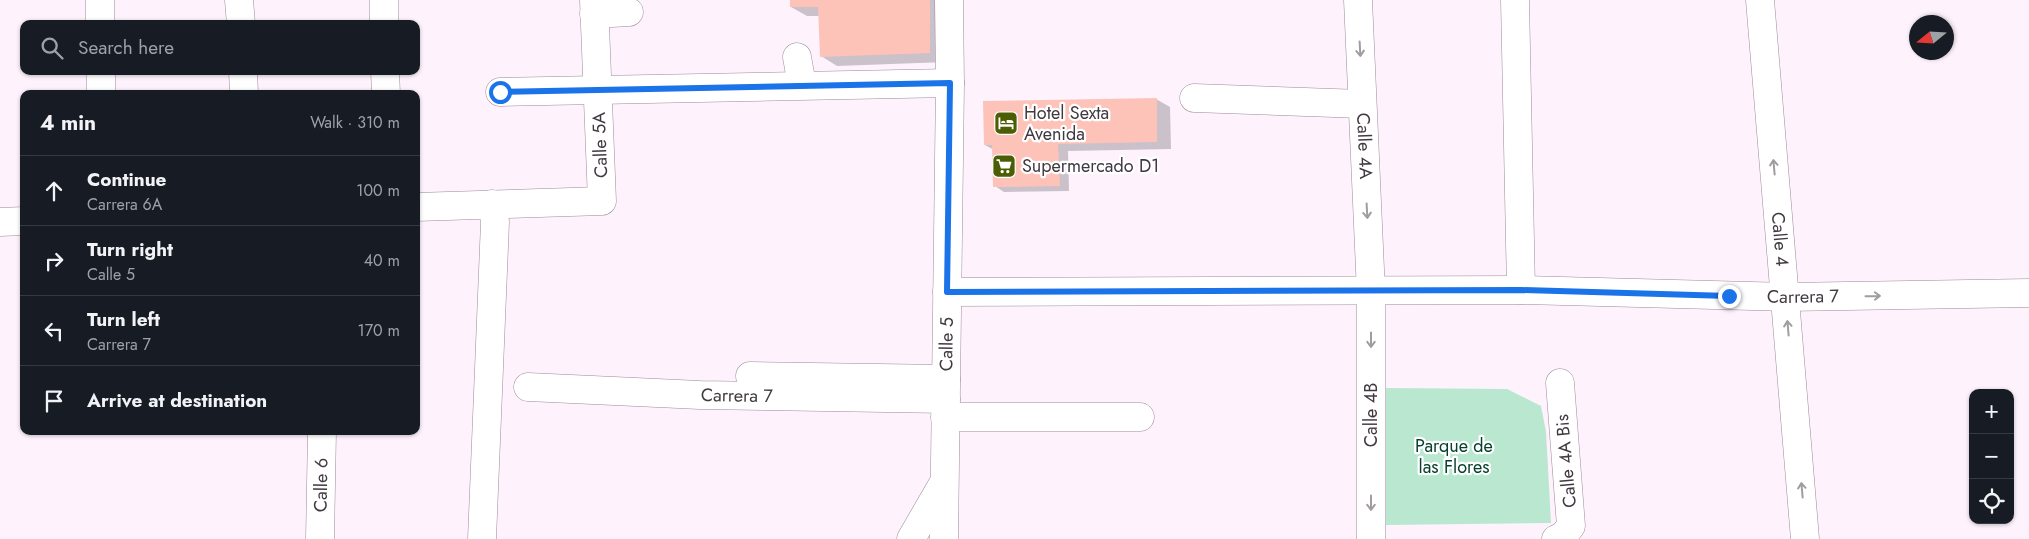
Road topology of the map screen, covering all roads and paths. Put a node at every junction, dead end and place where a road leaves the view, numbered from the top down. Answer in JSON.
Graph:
{"nodes":[{"id":1,"x":100,"y":0,"type":"edge"},
{"id":2,"x":240,"y":0,"type":"edge"},
{"id":3,"x":384,"y":0,"type":"edge"},
{"id":4,"x":949,"y":0,"type":"edge"},
{"id":5,"x":1358,"y":0,"type":"edge"},
{"id":6,"x":1515,"y":0,"type":"edge"},
{"id":7,"x":1760,"y":0,"type":"edge"},
{"id":8,"x":594,"y":7,"type":"edge"},
{"id":9,"x":629,"y":12,"type":"dead end"},
{"id":10,"x":100,"y":20,"type":"edge"},
{"id":11,"x":241,"y":20,"type":"edge"},
{"id":12,"x":384,"y":20,"type":"edge"},
{"id":13,"x":797,"y":58,"type":"dead end"},
{"id":14,"x":101,"y":75,"type":"edge"},
{"id":15,"x":243,"y":75,"type":"edge"},
{"id":16,"x":385,"y":75,"type":"edge"},
{"id":17,"x":950,"y":83,"type":"junction"},
{"id":18,"x":802,"y":85,"type":"junction"},
{"id":19,"x":101,"y":90,"type":"edge"},
{"id":20,"x":244,"y":90,"type":"edge"},
{"id":21,"x":386,"y":90,"type":"edge"},
{"id":22,"x":598,"y":90,"type":"junction"},
{"id":23,"x":500,"y":92,"type":"dead end"},
{"id":24,"x":1194,"y":98,"type":"dead end"},
{"id":25,"x":1362,"y":104,"type":"junction"},
{"id":26,"x":492,"y":204,"type":"junction"},
{"id":27,"x":420,"y":207,"type":"edge"},
{"id":28,"x":20,"y":221,"type":"edge"},
{"id":29,"x":0,"y":222,"type":"edge"},
{"id":30,"x":1521,"y":290,"type":"junction"},
{"id":31,"x":947,"y":292,"type":"junction"},
{"id":32,"x":1371,"y":292,"type":"junction"},
{"id":33,"x":2029,"y":293,"type":"edge"},
{"id":34,"x":1786,"y":298,"type":"junction"},
{"id":35,"x":750,"y":376,"type":"dead end"},
{"id":36,"x":1560,"y":383,"type":"dead end"},
{"id":37,"x":528,"y":387,"type":"dead end"},
{"id":38,"x":946,"y":398,"type":"junction"},
{"id":39,"x":1140,"y":417,"type":"dead end"},
{"id":40,"x":322,"y":435,"type":"edge"},
{"id":41,"x":945,"y":481,"type":"junction"},
{"id":42,"x":1560,"y":538,"type":"edge"},
{"id":43,"x":320,"y":539,"type":"edge"},
{"id":44,"x":482,"y":539,"type":"edge"},
{"id":45,"x":911,"y":539,"type":"edge"},
{"id":46,"x":944,"y":539,"type":"edge"},
{"id":47,"x":1371,"y":539,"type":"edge"},
{"id":48,"x":1806,"y":539,"type":"edge"}],
"edges":[{"from":1,"to":10,"type":"street"},
{"from":2,"to":11,"type":"street"},
{"from":3,"to":12,"type":"street"},
{"from":4,"to":17,"type":"street","name":"Calle 5"},
{"from":5,"to":25,"type":"street","name":"Calle 4A","one_way":true},
{"from":6,"to":30,"type":"street"},
{"from":34,"to":7,"type":"street","name":"Calle 4","one_way":true},
{"from":8,"to":9,"type":"street"},
{"from":8,"to":22,"type":"street","name":"Calle 5A"},
{"from":13,"to":18,"type":"street"},
{"from":14,"to":19,"type":"street"},
{"from":15,"to":20,"type":"street"},
{"from":16,"to":21,"type":"street"},
{"from":17,"to":18,"type":"street"},
{"from":17,"to":31,"type":"street","name":"Calle 5"},
{"from":18,"to":22,"type":"street"},
{"from":22,"to":23,"type":"street"},
{"from":22,"to":26,"type":"street","name":"Calle 5A"},
{"from":24,"to":25,"type":"street"},
{"from":25,"to":32,"type":"street","name":"Calle 4A","one_way":true},
{"from":26,"to":27,"type":"street"},
{"from":26,"to":44,"type":"street"},
{"from":28,"to":29,"type":"street"},
{"from":30,"to":32,"type":"street","name":"Carrera 7"},
{"from":30,"to":34,"type":"street","name":"Carrera 7"},
{"from":31,"to":32,"type":"street","name":"Carrera 7"},
{"from":31,"to":38,"type":"street","name":"Calle 5"},
{"from":32,"to":47,"type":"street","name":"Calle 4B","one_way":true},
{"from":34,"to":33,"type":"street","name":"Carrera 7","one_way":true},
{"from":48,"to":34,"type":"street","name":"Calle 4","one_way":true},
{"from":35,"to":38,"type":"street"},
{"from":36,"to":42,"type":"street","name":"Calle 4A Bis"},
{"from":37,"to":38,"type":"street","name":"Carrera 7"},
{"from":38,"to":39,"type":"street"},
{"from":38,"to":41,"type":"street","name":"Calle 5"},
{"from":40,"to":43,"type":"street","name":"Calle 6"},
{"from":41,"to":45,"type":"street"},
{"from":41,"to":46,"type":"street","name":"Calle 5"}]}
